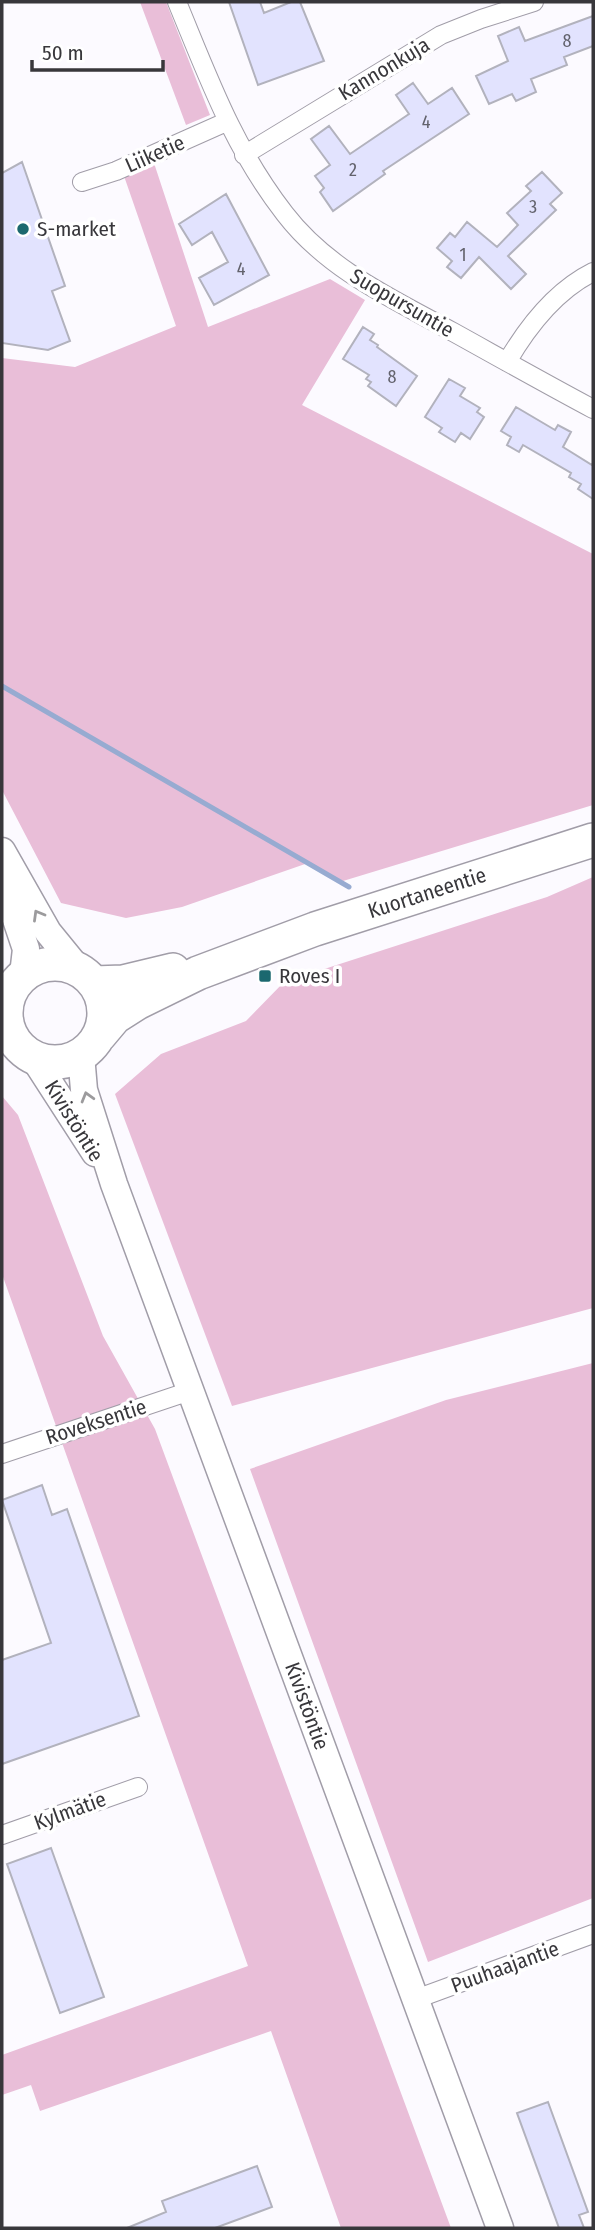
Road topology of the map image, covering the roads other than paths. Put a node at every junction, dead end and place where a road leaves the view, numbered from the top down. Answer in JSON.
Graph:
{"nodes":[{"id":1,"x":177,"y":2,"type":"edge"},
{"id":2,"x":534,"y":2,"type":"edge"},
{"id":3,"x":226,"y":122,"type":"junction"},
{"id":4,"x":243,"y":155,"type":"junction"},
{"id":5,"x":82,"y":182,"type":"dead end"},
{"id":6,"x":593,"y":272,"type":"edge"},
{"id":7,"x":507,"y":362,"type":"junction"},
{"id":8,"x":593,"y":409,"type":"edge"},
{"id":9,"x":593,"y":840,"type":"edge"},
{"id":10,"x":2,"y":851,"type":"edge"},
{"id":11,"x":2,"y":878,"type":"edge"},
{"id":12,"x":261,"y":948,"type":"junction"},
{"id":13,"x":86,"y":976,"type":"junction"},
{"id":14,"x":13,"y":985,"type":"edge"},
{"id":15,"x":90,"y":1045,"type":"junction"},
{"id":16,"x":18,"y":1049,"type":"edge"},
{"id":17,"x":114,"y":1184,"type":"junction"},
{"id":18,"x":190,"y":1391,"type":"junction"},
{"id":19,"x":2,"y":1454,"type":"edge"},
{"id":20,"x":138,"y":1787,"type":"dead end"},
{"id":21,"x":2,"y":1835,"type":"edge"},
{"id":22,"x":593,"y":1934,"type":"edge"},
{"id":23,"x":416,"y":1999,"type":"junction"},
{"id":24,"x":500,"y":2228,"type":"edge"}],
"edges":[{"from":1,"to":3,"type":"street","name":"Suopursuntie"},
{"from":2,"to":4,"type":"street","name":"Kannonkuja"},
{"from":3,"to":4,"type":"street","name":"Suopursuntie"},
{"from":3,"to":5,"type":"street","name":"Liiketie"},
{"from":4,"to":7,"type":"street","name":"Suopursuntie"},
{"from":6,"to":7,"type":"street"},
{"from":7,"to":8,"type":"street","name":"Suopursuntie"},
{"from":9,"to":12,"type":"highway","name":"Kuortaneentie"},
{"from":13,"to":10,"type":"main road","one_way":true},
{"from":11,"to":14,"type":"main road"},
{"from":12,"to":13,"type":"highway","name":"Kuortaneentie"},
{"from":12,"to":15,"type":"highway","name":"Kuortaneentie"},
{"from":13,"to":14,"type":"highway"},
{"from":13,"to":15,"type":"highway"},
{"from":14,"to":16,"type":"highway"},
{"from":15,"to":16,"type":"highway"},
{"from":17,"to":15,"type":"main road","name":"Kivistöntie","one_way":true},
{"from":16,"to":17,"type":"main road","name":"Kivistöntie"},
{"from":17,"to":18,"type":"main road","name":"Kivistöntie"},
{"from":18,"to":19,"type":"street","name":"Roveksentie"},
{"from":18,"to":23,"type":"main road","name":"Kivistöntie"},
{"from":20,"to":21,"type":"street","name":"Kylmätie"},
{"from":22,"to":23,"type":"street","name":"Puuhaajantie"},
{"from":23,"to":24,"type":"main road","name":"Kivistöntie"}]}
